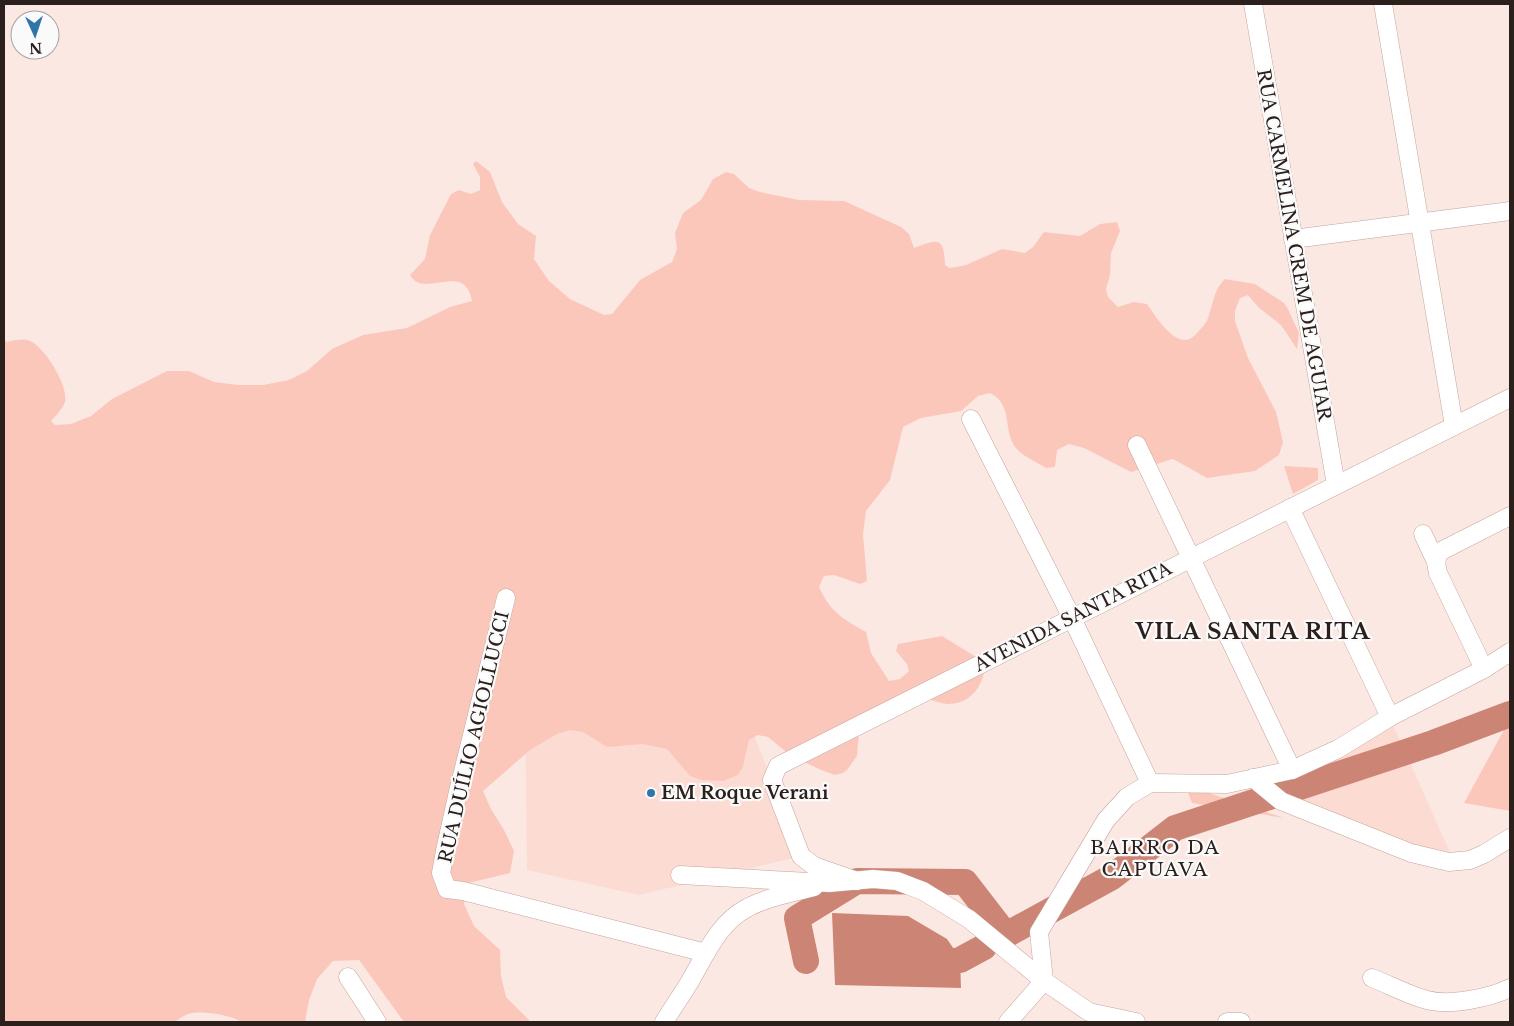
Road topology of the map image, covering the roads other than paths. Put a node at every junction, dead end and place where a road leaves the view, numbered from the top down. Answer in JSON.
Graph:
{"nodes":[{"id":1,"x":1253,"y":4,"type":"edge"},
{"id":2,"x":1383,"y":4,"type":"edge"},
{"id":3,"x":1510,"y":211,"type":"edge"},
{"id":4,"x":1420,"y":223,"type":"junction"},
{"id":5,"x":1293,"y":239,"type":"junction"},
{"id":6,"x":1510,"y":398,"type":"edge"},
{"id":7,"x":971,"y":419,"type":"dead end"},
{"id":8,"x":1454,"y":426,"type":"junction"},
{"id":9,"x":1137,"y":445,"type":"dead end"},
{"id":10,"x":1336,"y":485,"type":"junction"},
{"id":11,"x":1290,"y":508,"type":"junction"},
{"id":12,"x":1510,"y":516,"type":"edge"},
{"id":13,"x":1423,"y":534,"type":"dead end"},
{"id":14,"x":1191,"y":558,"type":"junction"},
{"id":15,"x":1436,"y":562,"type":"junction"},
{"id":16,"x":506,"y":598,"type":"dead end"},
{"id":17,"x":1072,"y":618,"type":"junction"},
{"id":18,"x":1510,"y":652,"type":"edge"},
{"id":19,"x":1484,"y":669,"type":"junction"},
{"id":20,"x":1390,"y":717,"type":"junction"},
{"id":21,"x":1292,"y":770,"type":"junction"},
{"id":22,"x":1253,"y":778,"type":"junction"},
{"id":23,"x":1150,"y":783,"type":"junction"},
{"id":24,"x":1510,"y":838,"type":"edge"},
{"id":25,"x":680,"y":875,"type":"dead end"},
{"id":26,"x":857,"y":881,"type":"junction"},
{"id":27,"x":829,"y":883,"type":"junction"},
{"id":28,"x":706,"y":953,"type":"junction"},
{"id":29,"x":348,"y":978,"type":"dead end"},
{"id":30,"x":1372,"y":978,"type":"dead end"},
{"id":31,"x":1044,"y":980,"type":"junction"},
{"id":32,"x":1510,"y":988,"type":"edge"},
{"id":33,"x":377,"y":1022,"type":"edge"},
{"id":34,"x":664,"y":1022,"type":"edge"},
{"id":35,"x":1008,"y":1022,"type":"edge"},
{"id":36,"x":1136,"y":1022,"type":"edge"},
{"id":37,"x":1227,"y":1022,"type":"edge"},
{"id":38,"x":1241,"y":1022,"type":"edge"}],
"edges":[{"from":1,"to":5,"type":"street","name":"RUA CARMELINA CREM DE AGUIAR"},
{"from":2,"to":4,"type":"street"},
{"from":3,"to":4,"type":"street"},
{"from":4,"to":5,"type":"street"},
{"from":4,"to":8,"type":"street"},
{"from":5,"to":10,"type":"street","name":"RUA CARMELINA CREM DE AGUIAR"},
{"from":6,"to":8,"type":"street","name":"AVENIDA SANTA RITA"},
{"from":7,"to":17,"type":"street"},
{"from":8,"to":10,"type":"street","name":"AVENIDA SANTA RITA"},
{"from":9,"to":14,"type":"street"},
{"from":10,"to":11,"type":"street","name":"AVENIDA SANTA RITA"},
{"from":11,"to":14,"type":"street","name":"AVENIDA SANTA RITA"},
{"from":11,"to":20,"type":"street"},
{"from":12,"to":15,"type":"street"},
{"from":13,"to":15,"type":"street"},
{"from":14,"to":17,"type":"street","name":"AVENIDA SANTA RITA"},
{"from":14,"to":21,"type":"street"},
{"from":15,"to":19,"type":"street"},
{"from":16,"to":28,"type":"street","name":"RUA DUÍLIO AGIOLLUCCI"},
{"from":17,"to":23,"type":"street"},
{"from":17,"to":26,"type":"street","name":"AVENIDA SANTA RITA"},
{"from":18,"to":19,"type":"street"},
{"from":19,"to":20,"type":"street"},
{"from":20,"to":21,"type":"street"},
{"from":21,"to":22,"type":"street"},
{"from":22,"to":23,"type":"street"},
{"from":22,"to":24,"type":"street"},
{"from":23,"to":31,"type":"street"},
{"from":25,"to":27,"type":"street"},
{"from":26,"to":27,"type":"street"},
{"from":26,"to":31,"type":"street"},
{"from":27,"to":28,"type":"street"},
{"from":28,"to":34,"type":"street"},
{"from":29,"to":33,"type":"street"},
{"from":30,"to":32,"type":"street"},
{"from":31,"to":35,"type":"street"},
{"from":31,"to":36,"type":"street"},
{"from":37,"to":38,"type":"street"}]}
